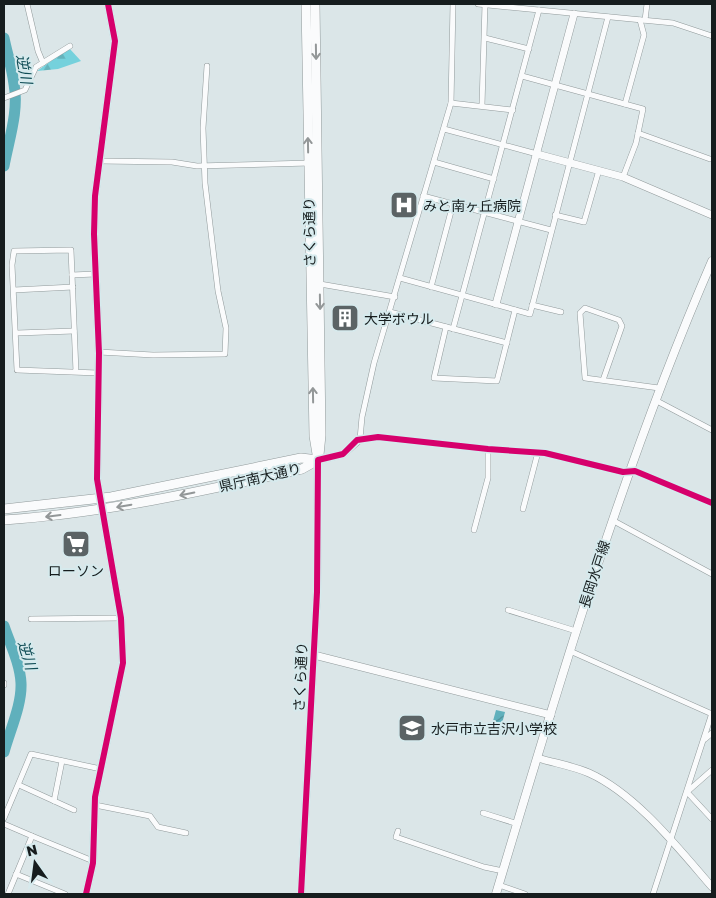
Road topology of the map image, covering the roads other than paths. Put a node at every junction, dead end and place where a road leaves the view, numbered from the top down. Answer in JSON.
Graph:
{"nodes":[{"id":1,"x":27,"y":4,"type":"edge"},
{"id":2,"x":108,"y":4,"type":"edge"},
{"id":3,"x":306,"y":4,"type":"edge"},
{"id":4,"x":315,"y":4,"type":"edge"},
{"id":5,"x":453,"y":4,"type":"edge"},
{"id":6,"x":478,"y":4,"type":"edge"},
{"id":7,"x":485,"y":4,"type":"edge"},
{"id":8,"x":558,"y":4,"type":"edge"},
{"id":9,"x":647,"y":4,"type":"edge"},
{"id":10,"x":539,"y":10,"type":"junction"},
{"id":11,"x":557,"y":12,"type":"junction"},
{"id":12,"x":574,"y":14,"type":"junction"},
{"id":13,"x":608,"y":17,"type":"junction"},
{"id":14,"x":642,"y":20,"type":"junction"},
{"id":15,"x":712,"y":36,"type":"edge"},
{"id":16,"x":485,"y":38,"type":"junction"},
{"id":17,"x":70,"y":46,"type":"dead end"},
{"id":18,"x":529,"y":49,"type":"junction"},
{"id":19,"x":42,"y":63,"type":"junction"},
{"id":20,"x":207,"y":66,"type":"dead end"},
{"id":21,"x":522,"y":76,"type":"junction"},
{"id":22,"x":555,"y":86,"type":"junction"},
{"id":23,"x":587,"y":94,"type":"junction"},
{"id":24,"x":4,"y":98,"type":"edge"},
{"id":25,"x":451,"y":103,"type":"junction"},
{"id":26,"x":625,"y":104,"type":"junction"},
{"id":27,"x":482,"y":105,"type":"junction"},
{"id":28,"x":513,"y":110,"type":"junction"},
{"id":29,"x":444,"y":129,"type":"junction"},
{"id":30,"x":638,"y":133,"type":"junction"},
{"id":31,"x":503,"y":145,"type":"junction"},
{"id":32,"x":537,"y":154,"type":"junction"},
{"id":33,"x":710,"y":159,"type":"dead end"},
{"id":34,"x":100,"y":161,"type":"junction"},
{"id":35,"x":434,"y":162,"type":"junction"},
{"id":36,"x":569,"y":162,"type":"junction"},
{"id":37,"x":318,"y":163,"type":"junction"},
{"id":38,"x":308,"y":164,"type":"junction"},
{"id":39,"x":205,"y":166,"type":"junction"},
{"id":40,"x":599,"y":170,"type":"junction"},
{"id":41,"x":623,"y":177,"type":"junction"},
{"id":42,"x":494,"y":179,"type":"junction"},
{"id":43,"x":423,"y":196,"type":"junction"},
{"id":44,"x":453,"y":204,"type":"junction"},
{"id":45,"x":485,"y":212,"type":"junction"},
{"id":46,"x":555,"y":215,"type":"junction"},
{"id":47,"x":712,"y":215,"type":"edge"},
{"id":48,"x":518,"y":221,"type":"junction"},
{"id":49,"x":551,"y":230,"type":"junction"},
{"id":50,"x":712,"y":261,"type":"edge"},
{"id":51,"x":95,"y":274,"type":"junction"},
{"id":52,"x":72,"y":275,"type":"junction"},
{"id":53,"x":400,"y":278,"type":"junction"},
{"id":54,"x":320,"y":284,"type":"junction"},
{"id":55,"x":431,"y":287,"type":"junction"},
{"id":56,"x":73,"y":288,"type":"junction"},
{"id":57,"x":14,"y":290,"type":"junction"},
{"id":58,"x":463,"y":296,"type":"junction"},
{"id":59,"x":394,"y":297,"type":"junction"},
{"id":60,"x":496,"y":304,"type":"junction"},
{"id":61,"x":532,"y":305,"type":"junction"},
{"id":62,"x":515,"y":310,"type":"junction"},
{"id":63,"x":390,"y":312,"type":"junction"},
{"id":64,"x":561,"y":312,"type":"dead end"},
{"id":65,"x":446,"y":327,"type":"junction"},
{"id":66,"x":453,"y":329,"type":"junction"},
{"id":67,"x":74,"y":331,"type":"junction"},
{"id":68,"x":17,"y":333,"type":"junction"},
{"id":69,"x":507,"y":343,"type":"junction"},
{"id":70,"x":99,"y":352,"type":"junction"},
{"id":71,"x":76,"y":372,"type":"junction"},
{"id":72,"x":98,"y":373,"type":"junction"},
{"id":73,"x":603,"y":380,"type":"junction"},
{"id":74,"x":659,"y":388,"type":"junction"},
{"id":75,"x":654,"y":400,"type":"junction"},
{"id":76,"x":712,"y":430,"type":"edge"},
{"id":77,"x":360,"y":439,"type":"junction"},
{"id":78,"x":488,"y":450,"type":"junction"},
{"id":79,"x":538,"y":452,"type":"junction"},
{"id":80,"x":318,"y":460,"type":"junction"},
{"id":81,"x":629,"y":471,"type":"junction"},
{"id":82,"x":99,"y":498,"type":"junction"},
{"id":83,"x":712,"y":503,"type":"edge"},
{"id":84,"x":4,"y":509,"type":"edge"},
{"id":85,"x":523,"y":509,"type":"dead end"},
{"id":86,"x":101,"y":510,"type":"junction"},
{"id":87,"x":4,"y":520,"type":"edge"},
{"id":88,"x":612,"y":520,"type":"junction"},
{"id":89,"x":474,"y":530,"type":"dead end"},
{"id":90,"x":712,"y":574,"type":"edge"},
{"id":91,"x":508,"y":610,"type":"dead end"},
{"id":92,"x":121,"y":618,"type":"junction"},
{"id":93,"x":31,"y":619,"type":"dead end"},
{"id":94,"x":576,"y":631,"type":"junction"},
{"id":95,"x":570,"y":651,"type":"junction"},
{"id":96,"x":314,"y":655,"type":"junction"},
{"id":97,"x":712,"y":714,"type":"edge"},
{"id":98,"x":550,"y":715,"type":"junction"},
{"id":99,"x":712,"y":733,"type":"edge"},
{"id":100,"x":704,"y":739,"type":"junction"},
{"id":101,"x":538,"y":758,"type":"junction"},
{"id":102,"x":62,"y":760,"type":"junction"},
{"id":103,"x":101,"y":769,"type":"junction"},
{"id":104,"x":712,"y":770,"type":"edge"},
{"id":105,"x":19,"y":785,"type":"junction"},
{"id":106,"x":687,"y":792,"type":"junction"},
{"id":107,"x":54,"y":801,"type":"junction"},
{"id":108,"x":95,"y":805,"type":"junction"},
{"id":109,"x":712,"y":809,"type":"edge"},
{"id":110,"x":74,"y":810,"type":"dead end"},
{"id":111,"x":483,"y":813,"type":"dead end"},
{"id":112,"x":707,"y":814,"type":"junction"},
{"id":113,"x":4,"y":818,"type":"edge"},
{"id":114,"x":712,"y":820,"type":"edge"},
{"id":115,"x":4,"y":824,"type":"edge"},
{"id":116,"x":518,"y":824,"type":"junction"},
{"id":117,"x":398,"y":831,"type":"dead end"},
{"id":118,"x":186,"y":833,"type":"dead end"},
{"id":119,"x":32,"y":836,"type":"junction"},
{"id":120,"x":671,"y":840,"type":"junction"},
{"id":121,"x":93,"y":861,"type":"junction"},
{"id":122,"x":503,"y":871,"type":"junction"},
{"id":123,"x":16,"y":874,"type":"junction"},
{"id":124,"x":499,"y":885,"type":"junction"},
{"id":125,"x":712,"y":887,"type":"edge"},
{"id":126,"x":8,"y":894,"type":"edge"},
{"id":127,"x":65,"y":894,"type":"edge"},
{"id":128,"x":86,"y":894,"type":"edge"},
{"id":129,"x":301,"y":894,"type":"edge"},
{"id":130,"x":496,"y":894,"type":"edge"},
{"id":131,"x":525,"y":894,"type":"edge"},
{"id":132,"x":653,"y":894,"type":"edge"}],
"edges":[{"from":1,"to":19,"type":"street"},
{"from":2,"to":34,"type":"street"},
{"from":38,"to":3,"type":"main road","name":"さくら通り","one_way":true},
{"from":4,"to":37,"type":"main road","name":"さくら通り","one_way":true},
{"from":5,"to":25,"type":"street"},
{"from":6,"to":7,"type":"street"},
{"from":7,"to":10,"type":"street"},
{"from":7,"to":16,"type":"street"},
{"from":8,"to":11,"type":"street"},
{"from":9,"to":14,"type":"street"},
{"from":10,"to":11,"type":"street"},
{"from":10,"to":18,"type":"street"},
{"from":11,"to":12,"type":"street"},
{"from":12,"to":13,"type":"street"},
{"from":12,"to":22,"type":"street"},
{"from":13,"to":14,"type":"street"},
{"from":13,"to":23,"type":"street"},
{"from":14,"to":15,"type":"street"},
{"from":14,"to":26,"type":"street"},
{"from":16,"to":18,"type":"street"},
{"from":16,"to":27,"type":"street"},
{"from":17,"to":19,"type":"street"},
{"from":18,"to":21,"type":"street"},
{"from":19,"to":24,"type":"street"},
{"from":20,"to":39,"type":"street"},
{"from":21,"to":22,"type":"street"},
{"from":21,"to":28,"type":"street"},
{"from":22,"to":23,"type":"street"},
{"from":22,"to":32,"type":"street"},
{"from":23,"to":26,"type":"street"},
{"from":23,"to":36,"type":"street"},
{"from":25,"to":27,"type":"street"},
{"from":25,"to":29,"type":"street"},
{"from":26,"to":30,"type":"street"},
{"from":27,"to":28,"type":"street"},
{"from":28,"to":31,"type":"street"},
{"from":29,"to":31,"type":"street"},
{"from":29,"to":35,"type":"street"},
{"from":30,"to":33,"type":"street"},
{"from":30,"to":41,"type":"street"},
{"from":31,"to":32,"type":"street"},
{"from":31,"to":42,"type":"street"},
{"from":32,"to":36,"type":"street"},
{"from":32,"to":48,"type":"street"},
{"from":34,"to":39,"type":"street"},
{"from":34,"to":51,"type":"street"},
{"from":35,"to":42,"type":"street"},
{"from":35,"to":43,"type":"street"},
{"from":36,"to":40,"type":"street"},
{"from":36,"to":46,"type":"street"},
{"from":37,"to":38,"type":"street"},
{"from":37,"to":54,"type":"main road","name":"さくら通り"},
{"from":38,"to":39,"type":"street"},
{"from":80,"to":38,"type":"main road","name":"さくら通り","one_way":true},
{"from":39,"to":70,"type":"street"},
{"from":40,"to":41,"type":"street"},
{"from":40,"to":46,"type":"street"},
{"from":41,"to":47,"type":"street"},
{"from":42,"to":45,"type":"street"},
{"from":43,"to":44,"type":"street"},
{"from":43,"to":53,"type":"street"},
{"from":44,"to":45,"type":"street"},
{"from":44,"to":55,"type":"street"},
{"from":45,"to":48,"type":"street"},
{"from":45,"to":58,"type":"street"},
{"from":46,"to":49,"type":"street"},
{"from":48,"to":49,"type":"street"},
{"from":48,"to":60,"type":"street"},
{"from":49,"to":61,"type":"street"},
{"from":50,"to":74,"type":"main road","name":"長岡水戸線"},
{"from":51,"to":52,"type":"street"},
{"from":51,"to":70,"type":"street"},
{"from":52,"to":56,"type":"street"},
{"from":52,"to":57,"type":"street"},
{"from":53,"to":55,"type":"street"},
{"from":53,"to":59,"type":"street"},
{"from":54,"to":59,"type":"street"},
{"from":54,"to":80,"type":"main road","name":"さくら通り","one_way":true},
{"from":55,"to":58,"type":"street"},
{"from":56,"to":57,"type":"street"},
{"from":56,"to":67,"type":"street"},
{"from":57,"to":68,"type":"street"},
{"from":58,"to":60,"type":"street"},
{"from":58,"to":66,"type":"street"},
{"from":59,"to":63,"type":"street"},
{"from":60,"to":62,"type":"street"},
{"from":61,"to":62,"type":"street"},
{"from":61,"to":64,"type":"street"},
{"from":62,"to":69,"type":"street"},
{"from":63,"to":65,"type":"street"},
{"from":63,"to":77,"type":"street"},
{"from":65,"to":66,"type":"street"},
{"from":65,"to":69,"type":"street"},
{"from":66,"to":69,"type":"street"},
{"from":67,"to":68,"type":"street"},
{"from":67,"to":71,"type":"street"},
{"from":68,"to":71,"type":"street"},
{"from":70,"to":72,"type":"street"},
{"from":71,"to":72,"type":"street"},
{"from":72,"to":82,"type":"street"},
{"from":73,"to":73,"type":"street"},
{"from":73,"to":74,"type":"street"},
{"from":74,"to":75,"type":"main road","name":"長岡水戸線"},
{"from":75,"to":76,"type":"street"},
{"from":75,"to":81,"type":"main road","name":"長岡水戸線"},
{"from":77,"to":78,"type":"street"},
{"from":77,"to":80,"type":"street"},
{"from":78,"to":79,"type":"street"},
{"from":78,"to":89,"type":"street"},
{"from":79,"to":81,"type":"street"},
{"from":79,"to":85,"type":"street"},
{"from":80,"to":82,"type":"main road","name":"県庁南大通り"},
{"from":80,"to":86,"type":"main road","name":"県庁南大通り","one_way":true},
{"from":80,"to":96,"type":"street","name":"さくら通り"},
{"from":81,"to":83,"type":"street"},
{"from":81,"to":88,"type":"main road","name":"長岡水戸線"},
{"from":82,"to":84,"type":"main road","name":"県庁南大通り"},
{"from":82,"to":86,"type":"street"},
{"from":86,"to":87,"type":"main road","name":"県庁南大通り","one_way":true},
{"from":86,"to":92,"type":"street"},
{"from":88,"to":90,"type":"street"},
{"from":88,"to":94,"type":"main road","name":"長岡水戸線"},
{"from":91,"to":94,"type":"street"},
{"from":92,"to":93,"type":"street"},
{"from":92,"to":103,"type":"street"},
{"from":94,"to":95,"type":"main road","name":"長岡水戸線"},
{"from":95,"to":97,"type":"street"},
{"from":95,"to":98,"type":"main road","name":"長岡水戸線"},
{"from":96,"to":98,"type":"street"},
{"from":96,"to":129,"type":"street","name":"さくら通り"},
{"from":97,"to":100,"type":"street"},
{"from":98,"to":101,"type":"main road","name":"長岡水戸線"},
{"from":99,"to":100,"type":"street"},
{"from":100,"to":106,"type":"street"},
{"from":101,"to":116,"type":"main road","name":"長岡水戸線"},
{"from":101,"to":120,"type":"street"},
{"from":102,"to":103,"type":"street"},
{"from":102,"to":105,"type":"street"},
{"from":102,"to":107,"type":"street"},
{"from":103,"to":108,"type":"street"},
{"from":104,"to":106,"type":"street"},
{"from":105,"to":107,"type":"street"},
{"from":105,"to":113,"type":"street"},
{"from":106,"to":112,"type":"street"},
{"from":106,"to":120,"type":"street"},
{"from":107,"to":110,"type":"street"},
{"from":108,"to":118,"type":"street"},
{"from":108,"to":121,"type":"street"},
{"from":109,"to":112,"type":"street"},
{"from":111,"to":116,"type":"street"},
{"from":112,"to":114,"type":"street"},
{"from":115,"to":119,"type":"street"},
{"from":116,"to":122,"type":"main road","name":"長岡水戸線"},
{"from":117,"to":122,"type":"street"},
{"from":119,"to":121,"type":"street"},
{"from":119,"to":123,"type":"street"},
{"from":120,"to":125,"type":"street"},
{"from":120,"to":132,"type":"street"},
{"from":121,"to":128,"type":"street"},
{"from":122,"to":124,"type":"main road","name":"長岡水戸線"},
{"from":123,"to":126,"type":"street"},
{"from":123,"to":127,"type":"street"},
{"from":124,"to":130,"type":"main road","name":"長岡水戸線"},
{"from":124,"to":131,"type":"street"}]}
